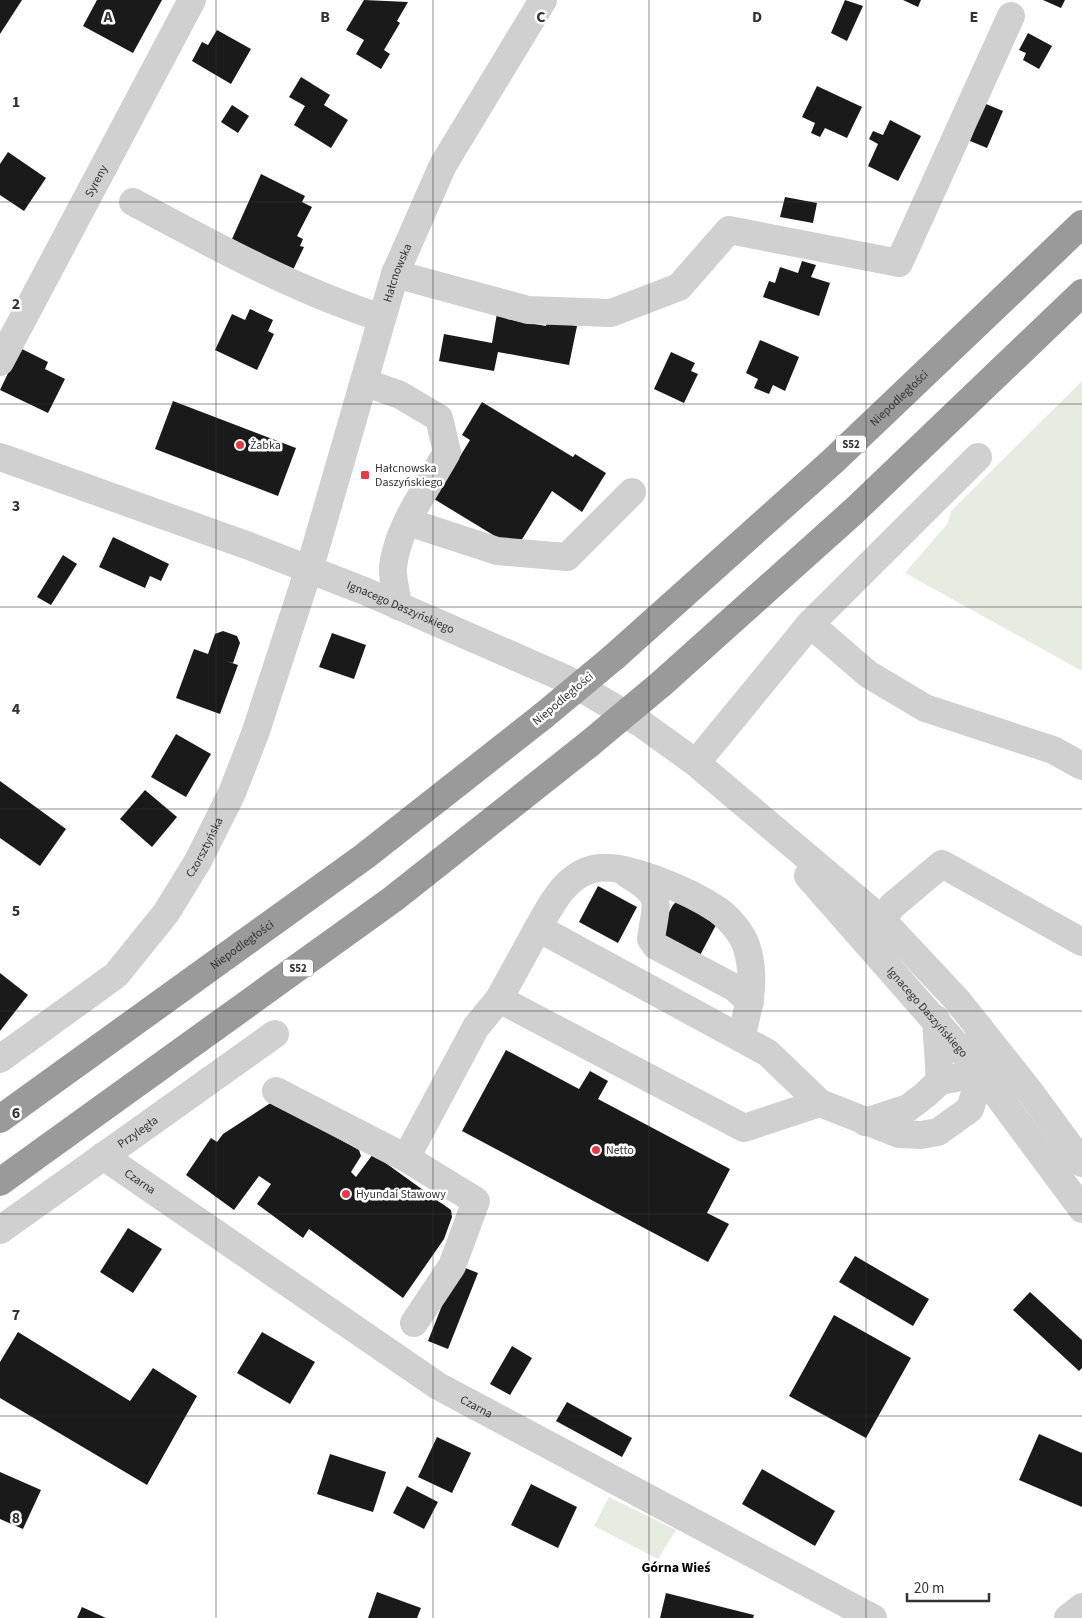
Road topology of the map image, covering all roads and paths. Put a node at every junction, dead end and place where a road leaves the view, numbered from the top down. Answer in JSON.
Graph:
{"nodes":[{"id":1,"x":192,"y":0,"type":"edge"},
{"id":2,"x":543,"y":0,"type":"edge"},
{"id":3,"x":1011,"y":16,"type":"dead end"},
{"id":4,"x":133,"y":202,"type":"dead end"},
{"id":5,"x":1082,"y":224,"type":"edge"},
{"id":6,"x":395,"y":274,"type":"junction"},
{"id":7,"x":1082,"y":293,"type":"edge"},
{"id":8,"x":382,"y":318,"type":"junction"},
{"id":9,"x":0,"y":362,"type":"edge"},
{"id":10,"x":364,"y":382,"type":"junction"},
{"id":11,"x":0,"y":457,"type":"edge"},
{"id":12,"x":978,"y":457,"type":"dead end"},
{"id":13,"x":632,"y":492,"type":"dead end"},
{"id":14,"x":408,"y":522,"type":"junction"},
{"id":15,"x":309,"y":569,"type":"junction"},
{"id":16,"x":398,"y":606,"type":"junction"},
{"id":17,"x":810,"y":624,"type":"junction"},
{"id":18,"x":696,"y":763,"type":"junction"},
{"id":19,"x":1082,"y":766,"type":"edge"},
{"id":20,"x":764,"y":823,"type":"junction"},
{"id":21,"x":618,"y":869,"type":"junction"},
{"id":22,"x":882,"y":920,"type":"junction"},
{"id":23,"x":538,"y":928,"type":"junction"},
{"id":24,"x":1082,"y":942,"type":"edge"},
{"id":25,"x":499,"y":999,"type":"junction"},
{"id":26,"x":750,"y":1002,"type":"junction"},
{"id":27,"x":936,"y":1020,"type":"junction"},
{"id":28,"x":979,"y":1027,"type":"junction"},
{"id":29,"x":275,"y":1034,"type":"dead end"},
{"id":30,"x":741,"y":1038,"type":"junction"},
{"id":31,"x":0,"y":1059,"type":"edge"},
{"id":32,"x":981,"y":1073,"type":"junction"},
{"id":33,"x":940,"y":1081,"type":"junction"},
{"id":34,"x":276,"y":1091,"type":"dead end"},
{"id":35,"x":1030,"y":1092,"type":"junction"},
{"id":36,"x":820,"y":1103,"type":"junction"},
{"id":37,"x":970,"y":1109,"type":"junction"},
{"id":38,"x":0,"y":1119,"type":"edge"},
{"id":39,"x":1017,"y":1120,"type":"junction"},
{"id":40,"x":865,"y":1122,"type":"junction"},
{"id":41,"x":103,"y":1156,"type":"junction"},
{"id":42,"x":406,"y":1158,"type":"junction"},
{"id":43,"x":1082,"y":1163,"type":"edge"},
{"id":44,"x":0,"y":1182,"type":"edge"},
{"id":45,"x":1082,"y":1209,"type":"edge"},
{"id":46,"x":0,"y":1230,"type":"edge"},
{"id":47,"x":414,"y":1323,"type":"dead end"},
{"id":48,"x":1082,"y":1607,"type":"edge"},
{"id":49,"x":872,"y":1618,"type":"edge"},
{"id":50,"x":1068,"y":1618,"type":"edge"}],
"edges":[{"from":1,"to":9,"type":"street","name":"Syreny"},
{"from":2,"to":6,"type":"street","name":"Hałcnowska"},
{"from":3,"to":6,"type":"street"},
{"from":4,"to":8,"type":"street"},
{"from":5,"to":38,"type":"highway","name":"Niepodległości","number":"S52","bridge":true},
{"from":6,"to":8,"type":"street","name":"Hałcnowska"},
{"from":7,"to":44,"type":"highway","number":"S52","bridge":true},
{"from":8,"to":10,"type":"street","name":"Hałcnowska"},
{"from":10,"to":14,"type":"street"},
{"from":10,"to":15,"type":"street","name":"Hałcnowska"},
{"from":11,"to":15,"type":"street","name":"Ignacego Daszyńskiego"},
{"from":12,"to":17,"type":"street"},
{"from":13,"to":14,"type":"street"},
{"from":14,"to":16,"type":"street"},
{"from":15,"to":16,"type":"street","name":"Ignacego Daszyńskiego"},
{"from":15,"to":31,"type":"street","name":"Czorsztyńska"},
{"from":16,"to":18,"type":"street","name":"Ignacego Daszyńskiego"},
{"from":17,"to":18,"type":"street"},
{"from":17,"to":19,"type":"street"},
{"from":18,"to":20,"type":"street","name":"Ignacego Daszyńskiego"},
{"from":20,"to":22,"type":"street","name":"Ignacego Daszyńskiego"},
{"from":20,"to":27,"type":"street","name":"Ignacego Daszyńskiego"},
{"from":21,"to":23,"type":"street"},
{"from":21,"to":26,"type":"street"},
{"from":21,"to":26,"type":"street"},
{"from":22,"to":24,"type":"street"},
{"from":22,"to":28,"type":"street","name":"Ignacego Daszyńskiego"},
{"from":23,"to":25,"type":"street"},
{"from":23,"to":30,"type":"street"},
{"from":25,"to":36,"type":"street"},
{"from":25,"to":42,"type":"street"},
{"from":26,"to":30,"type":"street"},
{"from":27,"to":32,"type":"street","name":"Ignacego Daszyńskiego"},
{"from":27,"to":33,"type":"street"},
{"from":28,"to":32,"type":"street"},
{"from":28,"to":35,"type":"street","name":"Ignacego Daszyńskiego"},
{"from":29,"to":41,"type":"street","name":"Przyległa"},
{"from":30,"to":36,"type":"street"},
{"from":32,"to":33,"type":"street"},
{"from":32,"to":35,"type":"street"},
{"from":32,"to":37,"type":"street"},
{"from":32,"to":39,"type":"street","name":"Ignacego Daszyńskiego"},
{"from":33,"to":40,"type":"street"},
{"from":34,"to":42,"type":"street"},
{"from":35,"to":43,"type":"street","name":"Ignacego Daszyńskiego"},
{"from":36,"to":40,"type":"street"},
{"from":37,"to":39,"type":"street"},
{"from":37,"to":40,"type":"street"},
{"from":39,"to":45,"type":"street","name":"Ignacego Daszyńskiego"},
{"from":41,"to":46,"type":"street","name":"Przyległa"},
{"from":41,"to":49,"type":"street","name":"Czarna"},
{"from":42,"to":47,"type":"street"},
{"from":48,"to":50,"type":"street"}]}
